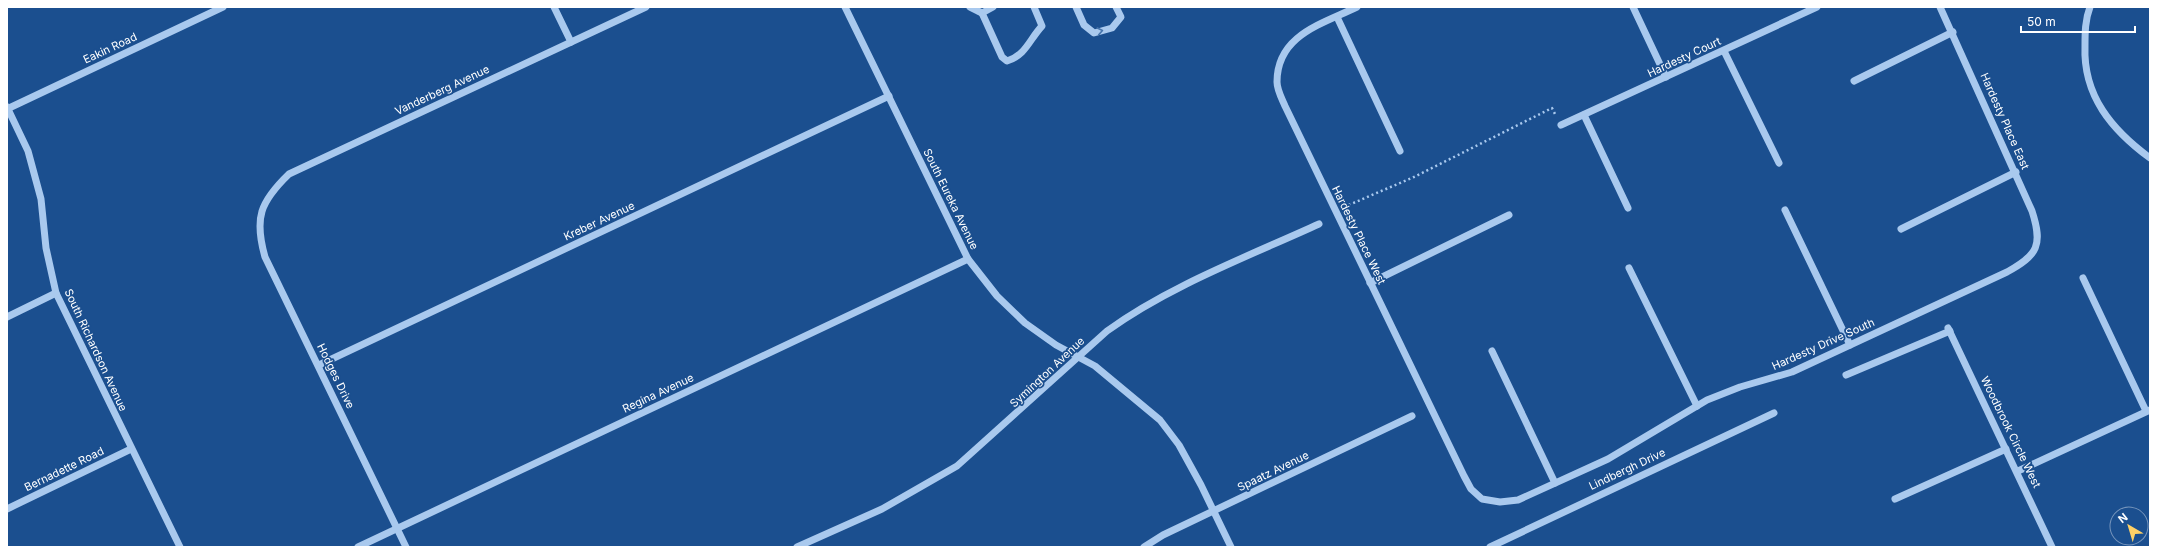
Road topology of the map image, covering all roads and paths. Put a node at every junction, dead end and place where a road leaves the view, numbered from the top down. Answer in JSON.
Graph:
{"nodes":[{"id":1,"x":223,"y":7,"type":"edge"},
{"id":2,"x":554,"y":7,"type":"edge"},
{"id":3,"x":646,"y":7,"type":"edge"},
{"id":4,"x":845,"y":7,"type":"edge"},
{"id":5,"x":970,"y":7,"type":"edge"},
{"id":6,"x":993,"y":7,"type":"edge"},
{"id":7,"x":1034,"y":7,"type":"edge"},
{"id":8,"x":1076,"y":7,"type":"edge"},
{"id":9,"x":1116,"y":7,"type":"edge"},
{"id":10,"x":1357,"y":7,"type":"edge"},
{"id":11,"x":1633,"y":7,"type":"edge"},
{"id":12,"x":1817,"y":7,"type":"edge"},
{"id":13,"x":1940,"y":7,"type":"edge"},
{"id":14,"x":2090,"y":7,"type":"edge"},
{"id":15,"x":982,"y":13,"type":"junction"},
{"id":16,"x":1337,"y":17,"type":"junction"},
{"id":17,"x":1953,"y":32,"type":"junction"},
{"id":18,"x":571,"y":42,"type":"junction"},
{"id":19,"x":1724,"y":51,"type":"junction"},
{"id":20,"x":1666,"y":77,"type":"junction"},
{"id":21,"x":1854,"y":81,"type":"dead end"},
{"id":22,"x":889,"y":96,"type":"junction"},
{"id":23,"x":7,"y":108,"type":"edge"},
{"id":24,"x":1584,"y":115,"type":"junction"},
{"id":25,"x":1561,"y":125,"type":"joint"},
{"id":26,"x":1400,"y":151,"type":"dead end"},
{"id":27,"x":2150,"y":158,"type":"edge"},
{"id":28,"x":1779,"y":163,"type":"dead end"},
{"id":29,"x":2016,"y":172,"type":"junction"},
{"id":30,"x":1628,"y":208,"type":"dead end"},
{"id":31,"x":262,"y":210,"type":"joint"},
{"id":32,"x":1335,"y":210,"type":"junction"},
{"id":33,"x":1785,"y":210,"type":"dead end"},
{"id":34,"x":1509,"y":215,"type":"dead end"},
{"id":35,"x":1319,"y":224,"type":"dead end"},
{"id":36,"x":1901,"y":229,"type":"dead end"},
{"id":37,"x":2035,"y":247,"type":"joint"},
{"id":38,"x":968,"y":259,"type":"junction"},
{"id":39,"x":1629,"y":268,"type":"dead end"},
{"id":40,"x":2083,"y":278,"type":"dead end"},
{"id":41,"x":1370,"y":283,"type":"junction"},
{"id":42,"x":56,"y":293,"type":"junction"},
{"id":43,"x":7,"y":317,"type":"edge"},
{"id":44,"x":1850,"y":345,"type":"junction"},
{"id":45,"x":1492,"y":351,"type":"dead end"},
{"id":46,"x":1078,"y":357,"type":"junction"},
{"id":47,"x":319,"y":365,"type":"junction"},
{"id":48,"x":1846,"y":375,"type":"dead end"},
{"id":49,"x":1697,"y":406,"type":"junction"},
{"id":50,"x":2148,"y":411,"type":"edge"},
{"id":51,"x":1774,"y":413,"type":"dead end"},
{"id":52,"x":1412,"y":416,"type":"dead end"},
{"id":53,"x":2006,"y":448,"type":"junction"},
{"id":54,"x":131,"y":449,"type":"junction"},
{"id":55,"x":2018,"y":471,"type":"junction"},
{"id":56,"x":1555,"y":483,"type":"junction"},
{"id":57,"x":1482,"y":498,"type":"joint"},
{"id":58,"x":1895,"y":499,"type":"dead end"},
{"id":59,"x":7,"y":509,"type":"edge"},
{"id":60,"x":1214,"y":512,"type":"junction"},
{"id":61,"x":398,"y":528,"type":"junction"},
{"id":62,"x":180,"y":547,"type":"edge"},
{"id":63,"x":358,"y":547,"type":"edge"},
{"id":64,"x":406,"y":547,"type":"edge"},
{"id":65,"x":797,"y":547,"type":"edge"},
{"id":66,"x":1144,"y":547,"type":"edge"},
{"id":67,"x":1231,"y":547,"type":"edge"},
{"id":68,"x":1490,"y":547,"type":"edge"},
{"id":69,"x":2052,"y":547,"type":"edge"}],
"edges":[{"from":1,"to":23,"type":"street","name":"Eakin Road"},
{"from":2,"to":18,"type":"street"},
{"from":3,"to":18,"type":"street","name":"Vanderberg Avenue"},
{"from":4,"to":22,"type":"street","name":"South Eureka Avenue"},
{"from":5,"to":15,"type":"street"},
{"from":6,"to":15,"type":"street"},
{"from":7,"to":15,"type":"street"},
{"from":8,"to":9,"type":"street","one_way":true},
{"from":10,"to":16,"type":"street","name":"Hardesty Place West"},
{"from":11,"to":20,"type":"street"},
{"from":12,"to":19,"type":"street","name":"Hardesty Court"},
{"from":13,"to":17,"type":"street","name":"Hardesty Place East"},
{"from":14,"to":27,"type":"street"},
{"from":16,"to":26,"type":"street"},
{"from":16,"to":32,"type":"street","name":"Hardesty Place West"},
{"from":17,"to":21,"type":"street"},
{"from":17,"to":29,"type":"street","name":"Hardesty Place East"},
{"from":18,"to":31,"type":"street","name":"Vanderberg Avenue"},
{"from":19,"to":20,"type":"street","name":"Hardesty Court"},
{"from":19,"to":28,"type":"street"},
{"from":20,"to":24,"type":"street","name":"Hardesty Court"},
{"from":22,"to":38,"type":"street","name":"South Eureka Avenue"},
{"from":22,"to":47,"type":"street","name":"Kreber Avenue"},
{"from":23,"to":42,"type":"street","name":"South Richardson Avenue"},
{"from":24,"to":25,"type":"street","name":"Hardesty Court"},
{"from":24,"to":30,"type":"street"},
{"from":25,"to":32,"type":"path"},
{"from":29,"to":36,"type":"street"},
{"from":29,"to":37,"type":"street","name":"Hardesty Place East"},
{"from":31,"to":47,"type":"street","name":"Hodges Drive"},
{"from":32,"to":41,"type":"street","name":"Hardesty Place West"},
{"from":33,"to":44,"type":"street"},
{"from":34,"to":41,"type":"street"},
{"from":35,"to":46,"type":"street","name":"Symington Avenue"},
{"from":37,"to":44,"type":"street","name":"Hardesty Drive South"},
{"from":38,"to":46,"type":"street","name":"South Eureka Avenue"},
{"from":38,"to":61,"type":"street","name":"Regina Avenue"},
{"from":39,"to":49,"type":"street"},
{"from":40,"to":50,"type":"street"},
{"from":41,"to":57,"type":"street","name":"Hardesty Place West"},
{"from":42,"to":43,"type":"street"},
{"from":42,"to":54,"type":"street","name":"South Richardson Avenue"},
{"from":44,"to":49,"type":"street","name":"Hardesty Drive South"},
{"from":45,"to":56,"type":"street"},
{"from":46,"to":60,"type":"street","name":"South Eureka Avenue"},
{"from":46,"to":65,"type":"street","name":"Symington Avenue"},
{"from":47,"to":61,"type":"street","name":"Hodges Drive"},
{"from":48,"to":53,"type":"street","name":"Woodbrook Circle West"},
{"from":49,"to":56,"type":"street","name":"Hardesty Drive South"},
{"from":50,"to":55,"type":"street"},
{"from":51,"to":68,"type":"street","name":"Lindbergh Drive"},
{"from":52,"to":60,"type":"street","name":"Spaatz Avenue"},
{"from":53,"to":55,"type":"street","name":"Woodbrook Circle West"},
{"from":53,"to":58,"type":"street"},
{"from":54,"to":59,"type":"street","name":"Bernadette Road"},
{"from":54,"to":62,"type":"street","name":"South Richardson Avenue"},
{"from":55,"to":69,"type":"street","name":"Woodbrook Circle West"},
{"from":56,"to":57,"type":"street","name":"Hardesty Drive South"},
{"from":60,"to":66,"type":"street","name":"Spaatz Avenue"},
{"from":60,"to":67,"type":"street","name":"South Eureka Avenue"},
{"from":61,"to":63,"type":"street","name":"Regina Avenue"},
{"from":61,"to":64,"type":"street","name":"Hodges Drive"}]}
